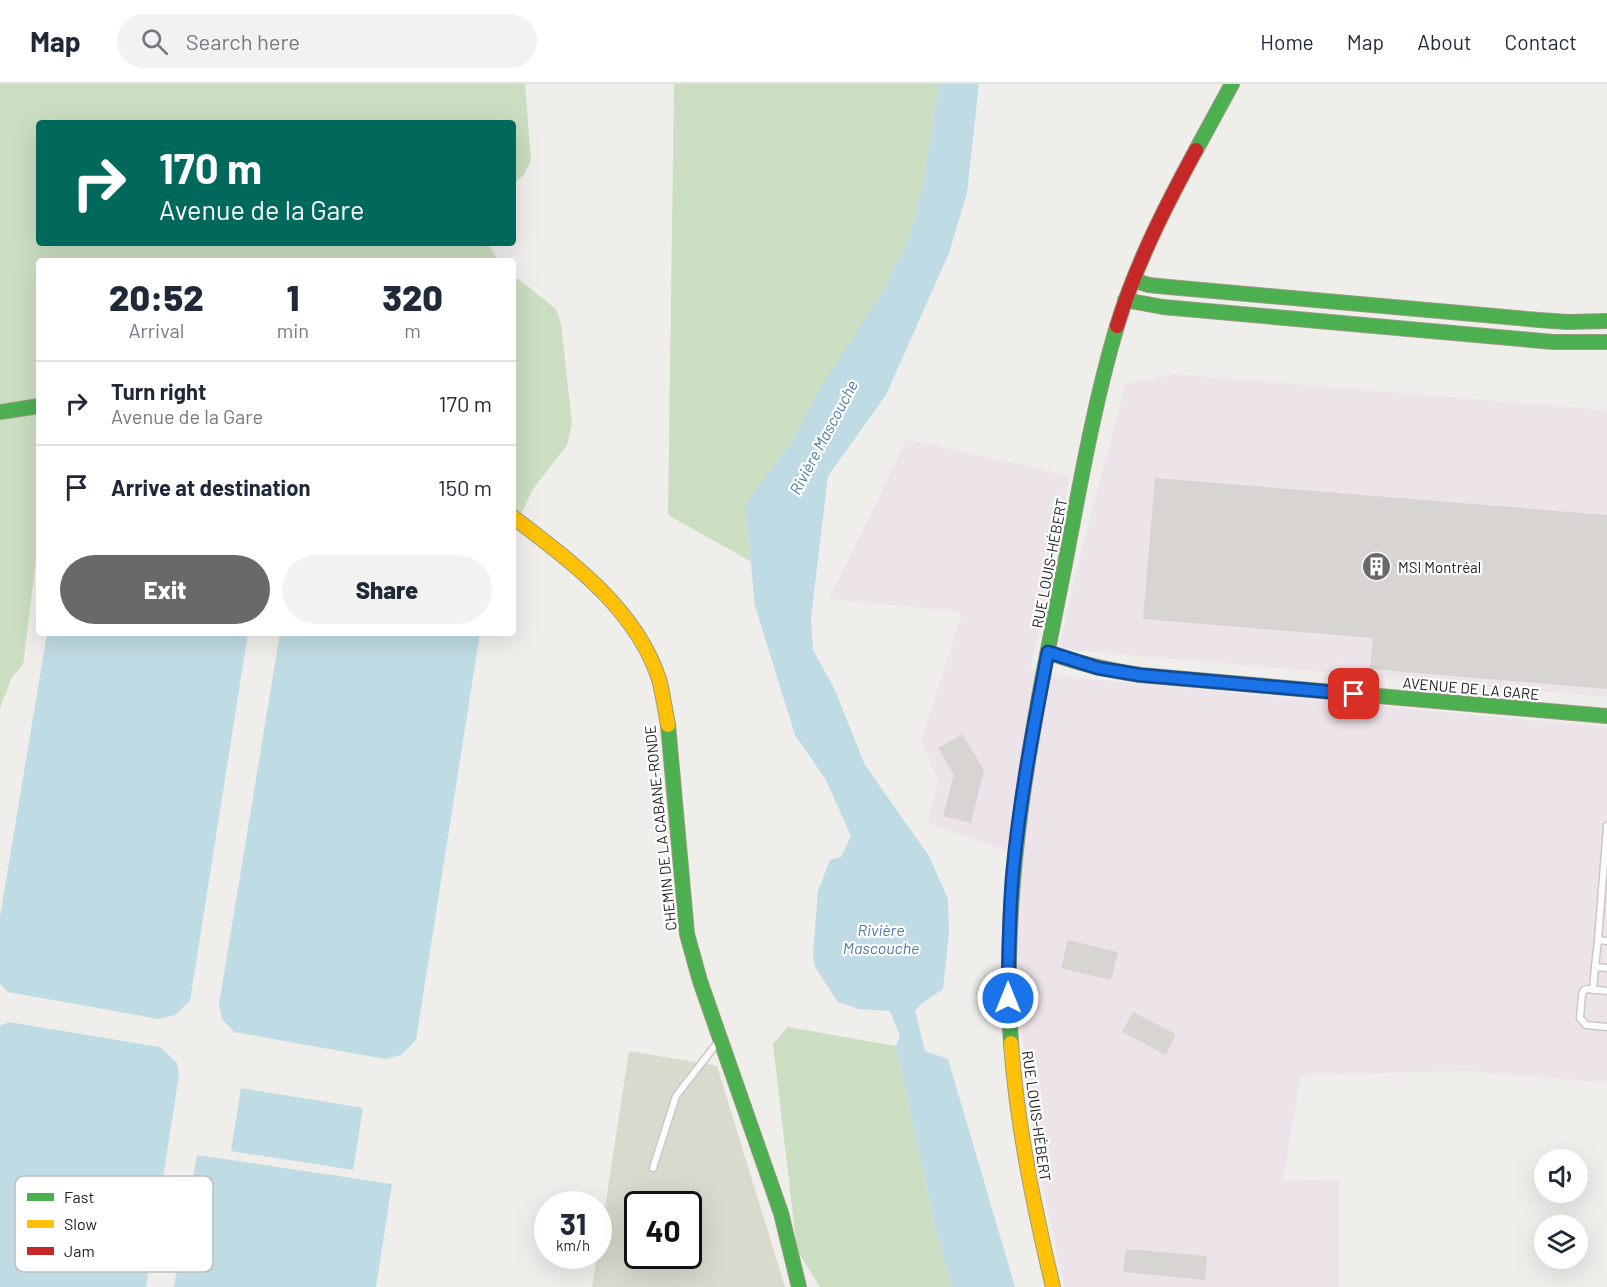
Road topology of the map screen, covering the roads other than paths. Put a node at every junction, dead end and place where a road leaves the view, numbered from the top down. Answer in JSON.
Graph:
{"nodes":[{"id":1,"x":1232,"y":84,"type":"edge"},
{"id":2,"x":1133,"y":280,"type":"junction"},
{"id":3,"x":1125,"y":300,"type":"junction"},
{"id":4,"x":1607,"y":321,"type":"edge"},
{"id":5,"x":1607,"y":342,"type":"edge"},
{"id":6,"x":36,"y":406,"type":"edge"},
{"id":7,"x":0,"y":412,"type":"edge"},
{"id":8,"x":516,"y":519,"type":"edge"},
{"id":9,"x":1048,"y":652,"type":"junction"},
{"id":10,"x":1607,"y":716,"type":"edge"},
{"id":11,"x":1607,"y":826,"type":"edge"},
{"id":12,"x":1598,"y":940,"type":"junction"},
{"id":13,"x":1607,"y":941,"type":"edge"},
{"id":14,"x":1595,"y":967,"type":"junction"},
{"id":15,"x":1607,"y":968,"type":"edge"},
{"id":16,"x":1593,"y":990,"type":"junction"},
{"id":17,"x":1607,"y":991,"type":"edge"},
{"id":18,"x":1607,"y":1027,"type":"edge"},
{"id":19,"x":720,"y":1040,"type":"junction"},
{"id":20,"x":653,"y":1168,"type":"dead end"},
{"id":21,"x":799,"y":1287,"type":"edge"},
{"id":22,"x":1053,"y":1287,"type":"edge"}],
"edges":[{"from":1,"to":2,"type":"main road","name":"RUE LOUIS-HÉBERT"},
{"from":2,"to":3,"type":"main road","name":"RUE LOUIS-HÉBERT"},
{"from":2,"to":4,"type":"main road"},
{"from":3,"to":5,"type":"main road"},
{"from":3,"to":9,"type":"main road","name":"RUE LOUIS-HÉBERT"},
{"from":6,"to":7,"type":"main road"},
{"from":8,"to":19,"type":"main road","name":"CHEMIN DE LA CABANE-RONDE"},
{"from":9,"to":10,"type":"main road","name":"AVENUE DE LA GARE"},
{"from":9,"to":22,"type":"main road","name":"RUE LOUIS-HÉBERT"},
{"from":11,"to":12,"type":"lane"},
{"from":12,"to":13,"type":"lane"},
{"from":12,"to":14,"type":"lane"},
{"from":14,"to":15,"type":"lane"},
{"from":14,"to":16,"type":"lane"},
{"from":16,"to":17,"type":"lane"},
{"from":16,"to":18,"type":"lane"},
{"from":19,"to":20,"type":"lane"},
{"from":19,"to":21,"type":"main road","name":"CHEMIN DE LA CABANE-RONDE"}]}
